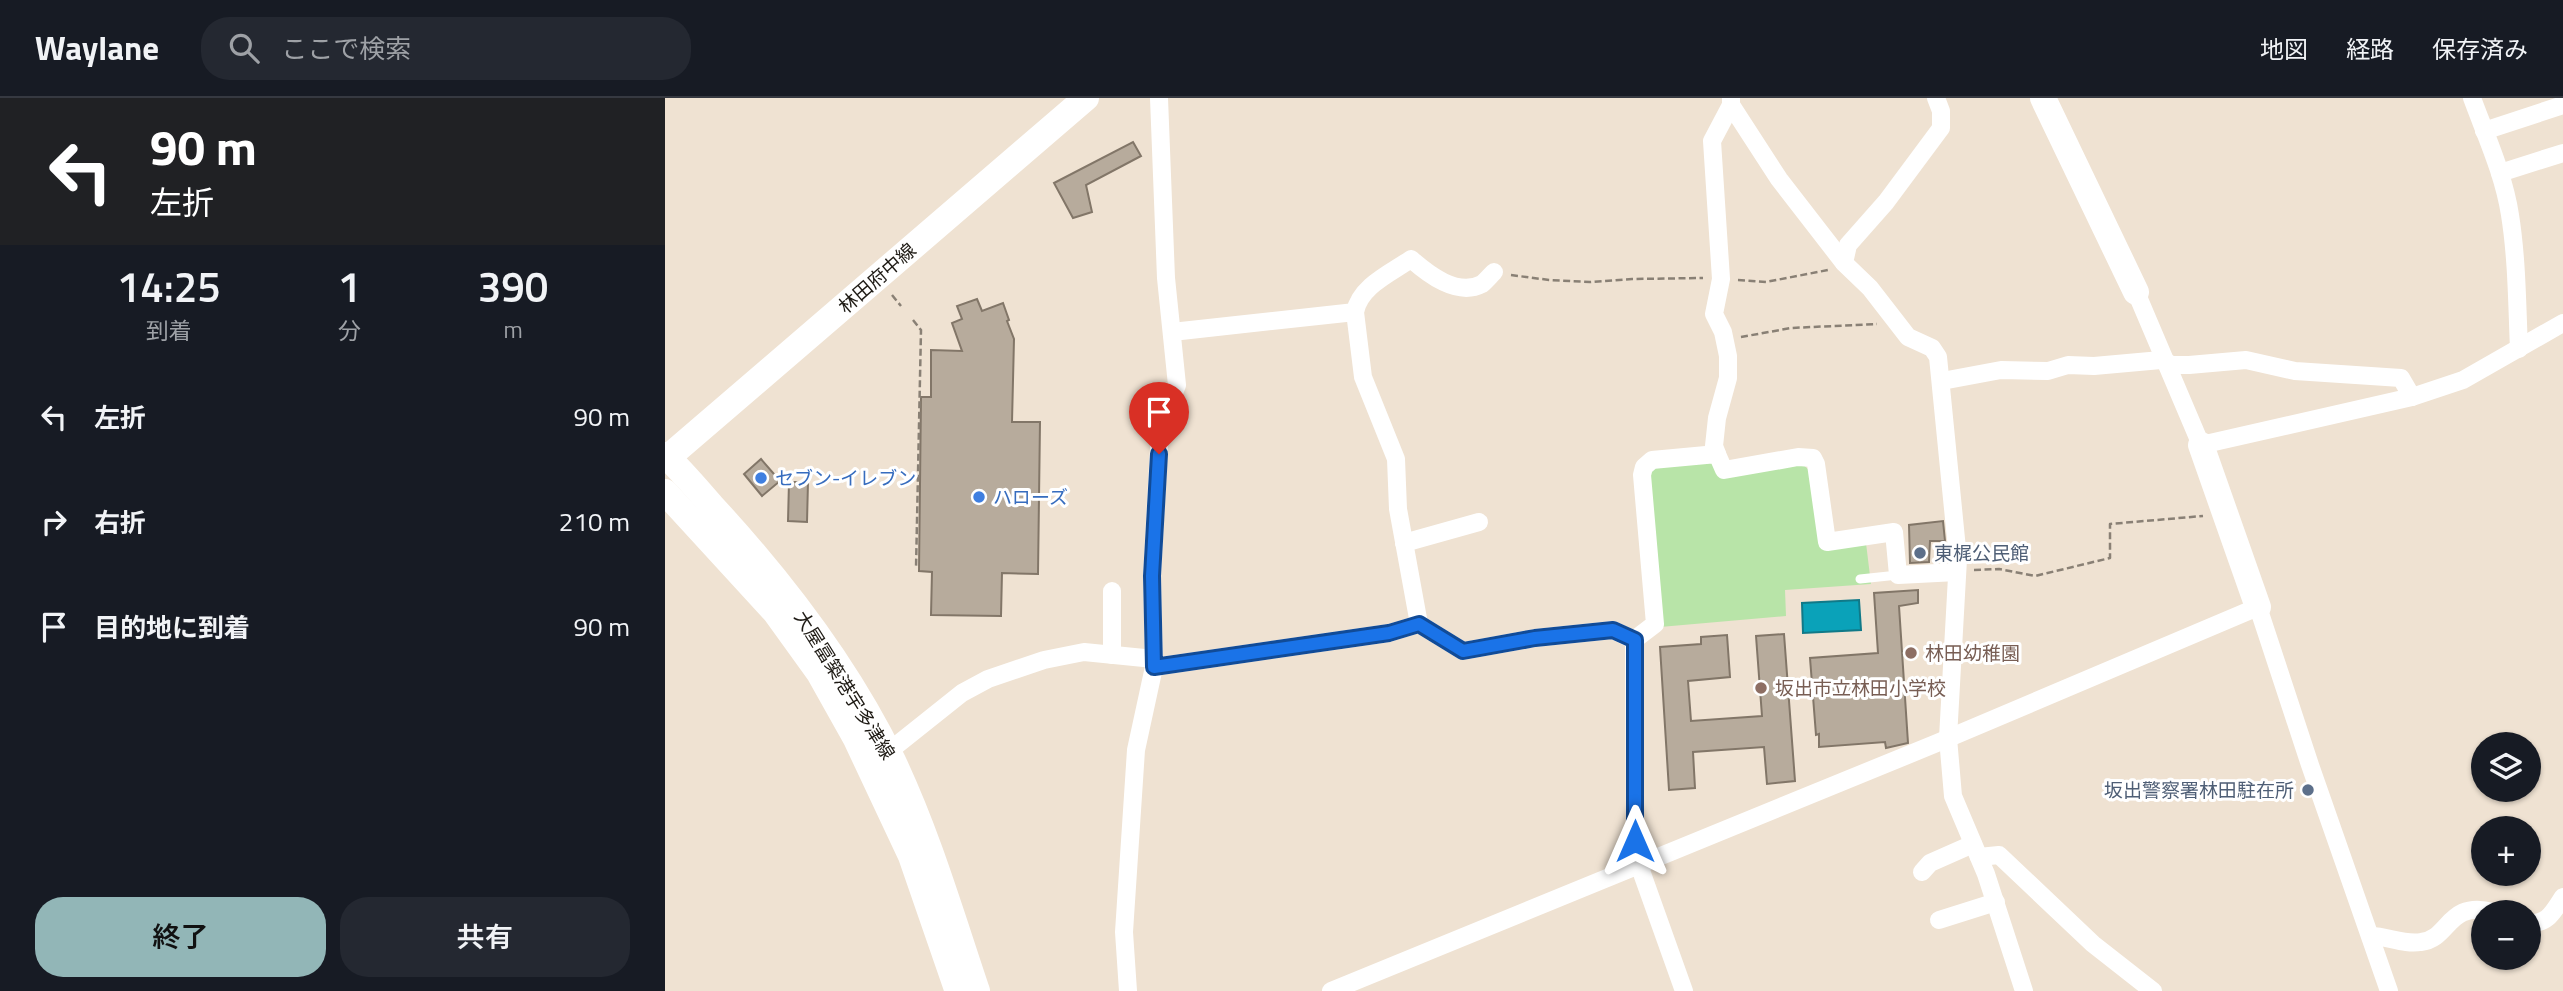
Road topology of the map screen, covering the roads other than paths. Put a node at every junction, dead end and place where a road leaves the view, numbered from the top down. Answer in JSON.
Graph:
{"nodes":[{"id":1,"x":1086,"y":98,"type":"edge"},
{"id":2,"x":1159,"y":98,"type":"edge"},
{"id":3,"x":1936,"y":98,"type":"edge"},
{"id":4,"x":2043,"y":98,"type":"edge"},
{"id":5,"x":2472,"y":98,"type":"edge"},
{"id":6,"x":1731,"y":102,"type":"edge"},
{"id":7,"x":2559,"y":103,"type":"edge"},
{"id":8,"x":2484,"y":131,"type":"junction"},
{"id":9,"x":2563,"y":153,"type":"edge"},
{"id":10,"x":2500,"y":173,"type":"junction"},
{"id":11,"x":1844,"y":262,"type":"junction"},
{"id":12,"x":1494,"y":272,"type":"road end"},
{"id":13,"x":2136,"y":292,"type":"joint"},
{"id":14,"x":1355,"y":312,"type":"junction"},
{"id":15,"x":2563,"y":323,"type":"edge"},
{"id":16,"x":1172,"y":332,"type":"junction"},
{"id":17,"x":2519,"y":349,"type":"junction"},
{"id":18,"x":2166,"y":362,"type":"junction"},
{"id":19,"x":1942,"y":381,"type":"junction"},
{"id":20,"x":2411,"y":397,"type":"junction"},
{"id":21,"x":2201,"y":445,"type":"junction"},
{"id":22,"x":1717,"y":454,"type":"junction"},
{"id":23,"x":666,"y":458,"type":"edge"},
{"id":24,"x":665,"y":492,"type":"edge"},
{"id":25,"x":1479,"y":522,"type":"dead end"},
{"id":26,"x":1404,"y":543,"type":"junction"},
{"id":27,"x":1957,"y":572,"type":"junction"},
{"id":28,"x":1898,"y":575,"type":"junction"},
{"id":29,"x":1860,"y":579,"type":"dead end"},
{"id":30,"x":1112,"y":591,"type":"dead end"},
{"id":31,"x":2259,"y":607,"type":"junction"},
{"id":32,"x":1419,"y":624,"type":"junction"},
{"id":33,"x":1635,"y":640,"type":"junction"},
{"id":34,"x":1112,"y":654,"type":"junction"},
{"id":35,"x":1154,"y":663,"type":"junction"},
{"id":36,"x":1948,"y":738,"type":"junction"},
{"id":37,"x":888,"y":752,"type":"junction"},
{"id":38,"x":1976,"y":850,"type":"junction"},
{"id":39,"x":1639,"y":865,"type":"junction"},
{"id":40,"x":1922,"y":872,"type":"dead end"},
{"id":41,"x":2563,"y":897,"type":"edge"},
{"id":42,"x":1996,"y":902,"type":"junction"},
{"id":43,"x":2471,"y":910,"type":"edge"},
{"id":44,"x":1939,"y":920,"type":"dead end"},
{"id":45,"x":2541,"y":923,"type":"edge"},
{"id":46,"x":2371,"y":936,"type":"junction"},
{"id":47,"x":958,"y":991,"type":"edge"},
{"id":48,"x":977,"y":991,"type":"edge"},
{"id":49,"x":1128,"y":991,"type":"edge"},
{"id":50,"x":1331,"y":991,"type":"edge"},
{"id":51,"x":1684,"y":991,"type":"edge"},
{"id":52,"x":2024,"y":991,"type":"edge"},
{"id":53,"x":2153,"y":991,"type":"edge"},
{"id":54,"x":2389,"y":991,"type":"edge"}],
"edges":[{"from":1,"to":23,"type":"main road","name":"林田府中線"},
{"from":2,"to":16,"type":"street"},
{"from":3,"to":11,"type":"street"},
{"from":4,"to":13,"type":"main road"},
{"from":5,"to":8,"type":"street"},
{"from":6,"to":11,"type":"street"},
{"from":6,"to":22,"type":"street"},
{"from":7,"to":8,"type":"street"},
{"from":8,"to":10,"type":"street"},
{"from":9,"to":10,"type":"street"},
{"from":10,"to":17,"type":"street"},
{"from":11,"to":19,"type":"street"},
{"from":12,"to":14,"type":"street"},
{"from":13,"to":18,"type":"street"},
{"from":14,"to":16,"type":"street"},
{"from":14,"to":26,"type":"street"},
{"from":15,"to":17,"type":"street"},
{"from":16,"to":35,"type":"street"},
{"from":17,"to":20,"type":"street"},
{"from":18,"to":19,"type":"street"},
{"from":18,"to":20,"type":"street"},
{"from":18,"to":21,"type":"street"},
{"from":19,"to":27,"type":"street"},
{"from":20,"to":21,"type":"street"},
{"from":21,"to":31,"type":"main road"},
{"from":22,"to":28,"type":"street"},
{"from":22,"to":33,"type":"street"},
{"from":23,"to":37,"type":"main road","name":"大屋冨築港宇多津線"},
{"from":24,"to":47,"type":"main road","name":"大屋冨築港宇多津線"},
{"from":25,"to":26,"type":"street"},
{"from":26,"to":32,"type":"street"},
{"from":27,"to":28,"type":"street"},
{"from":27,"to":36,"type":"street"},
{"from":28,"to":29,"type":"lane"},
{"from":30,"to":34,"type":"street"},
{"from":31,"to":36,"type":"street"},
{"from":31,"to":46,"type":"street"},
{"from":32,"to":33,"type":"street"},
{"from":32,"to":35,"type":"street"},
{"from":33,"to":39,"type":"street"},
{"from":34,"to":35,"type":"street"},
{"from":34,"to":37,"type":"street"},
{"from":35,"to":49,"type":"street"},
{"from":36,"to":38,"type":"street"},
{"from":36,"to":39,"type":"street"},
{"from":37,"to":48,"type":"main road","name":"大屋冨築港宇多津線"},
{"from":38,"to":40,"type":"street"},
{"from":38,"to":42,"type":"street"},
{"from":38,"to":53,"type":"street"},
{"from":39,"to":50,"type":"street"},
{"from":39,"to":51,"type":"street"},
{"from":41,"to":45,"type":"street"},
{"from":42,"to":44,"type":"street"},
{"from":42,"to":52,"type":"street"},
{"from":43,"to":46,"type":"street"},
{"from":46,"to":54,"type":"street"}]}
